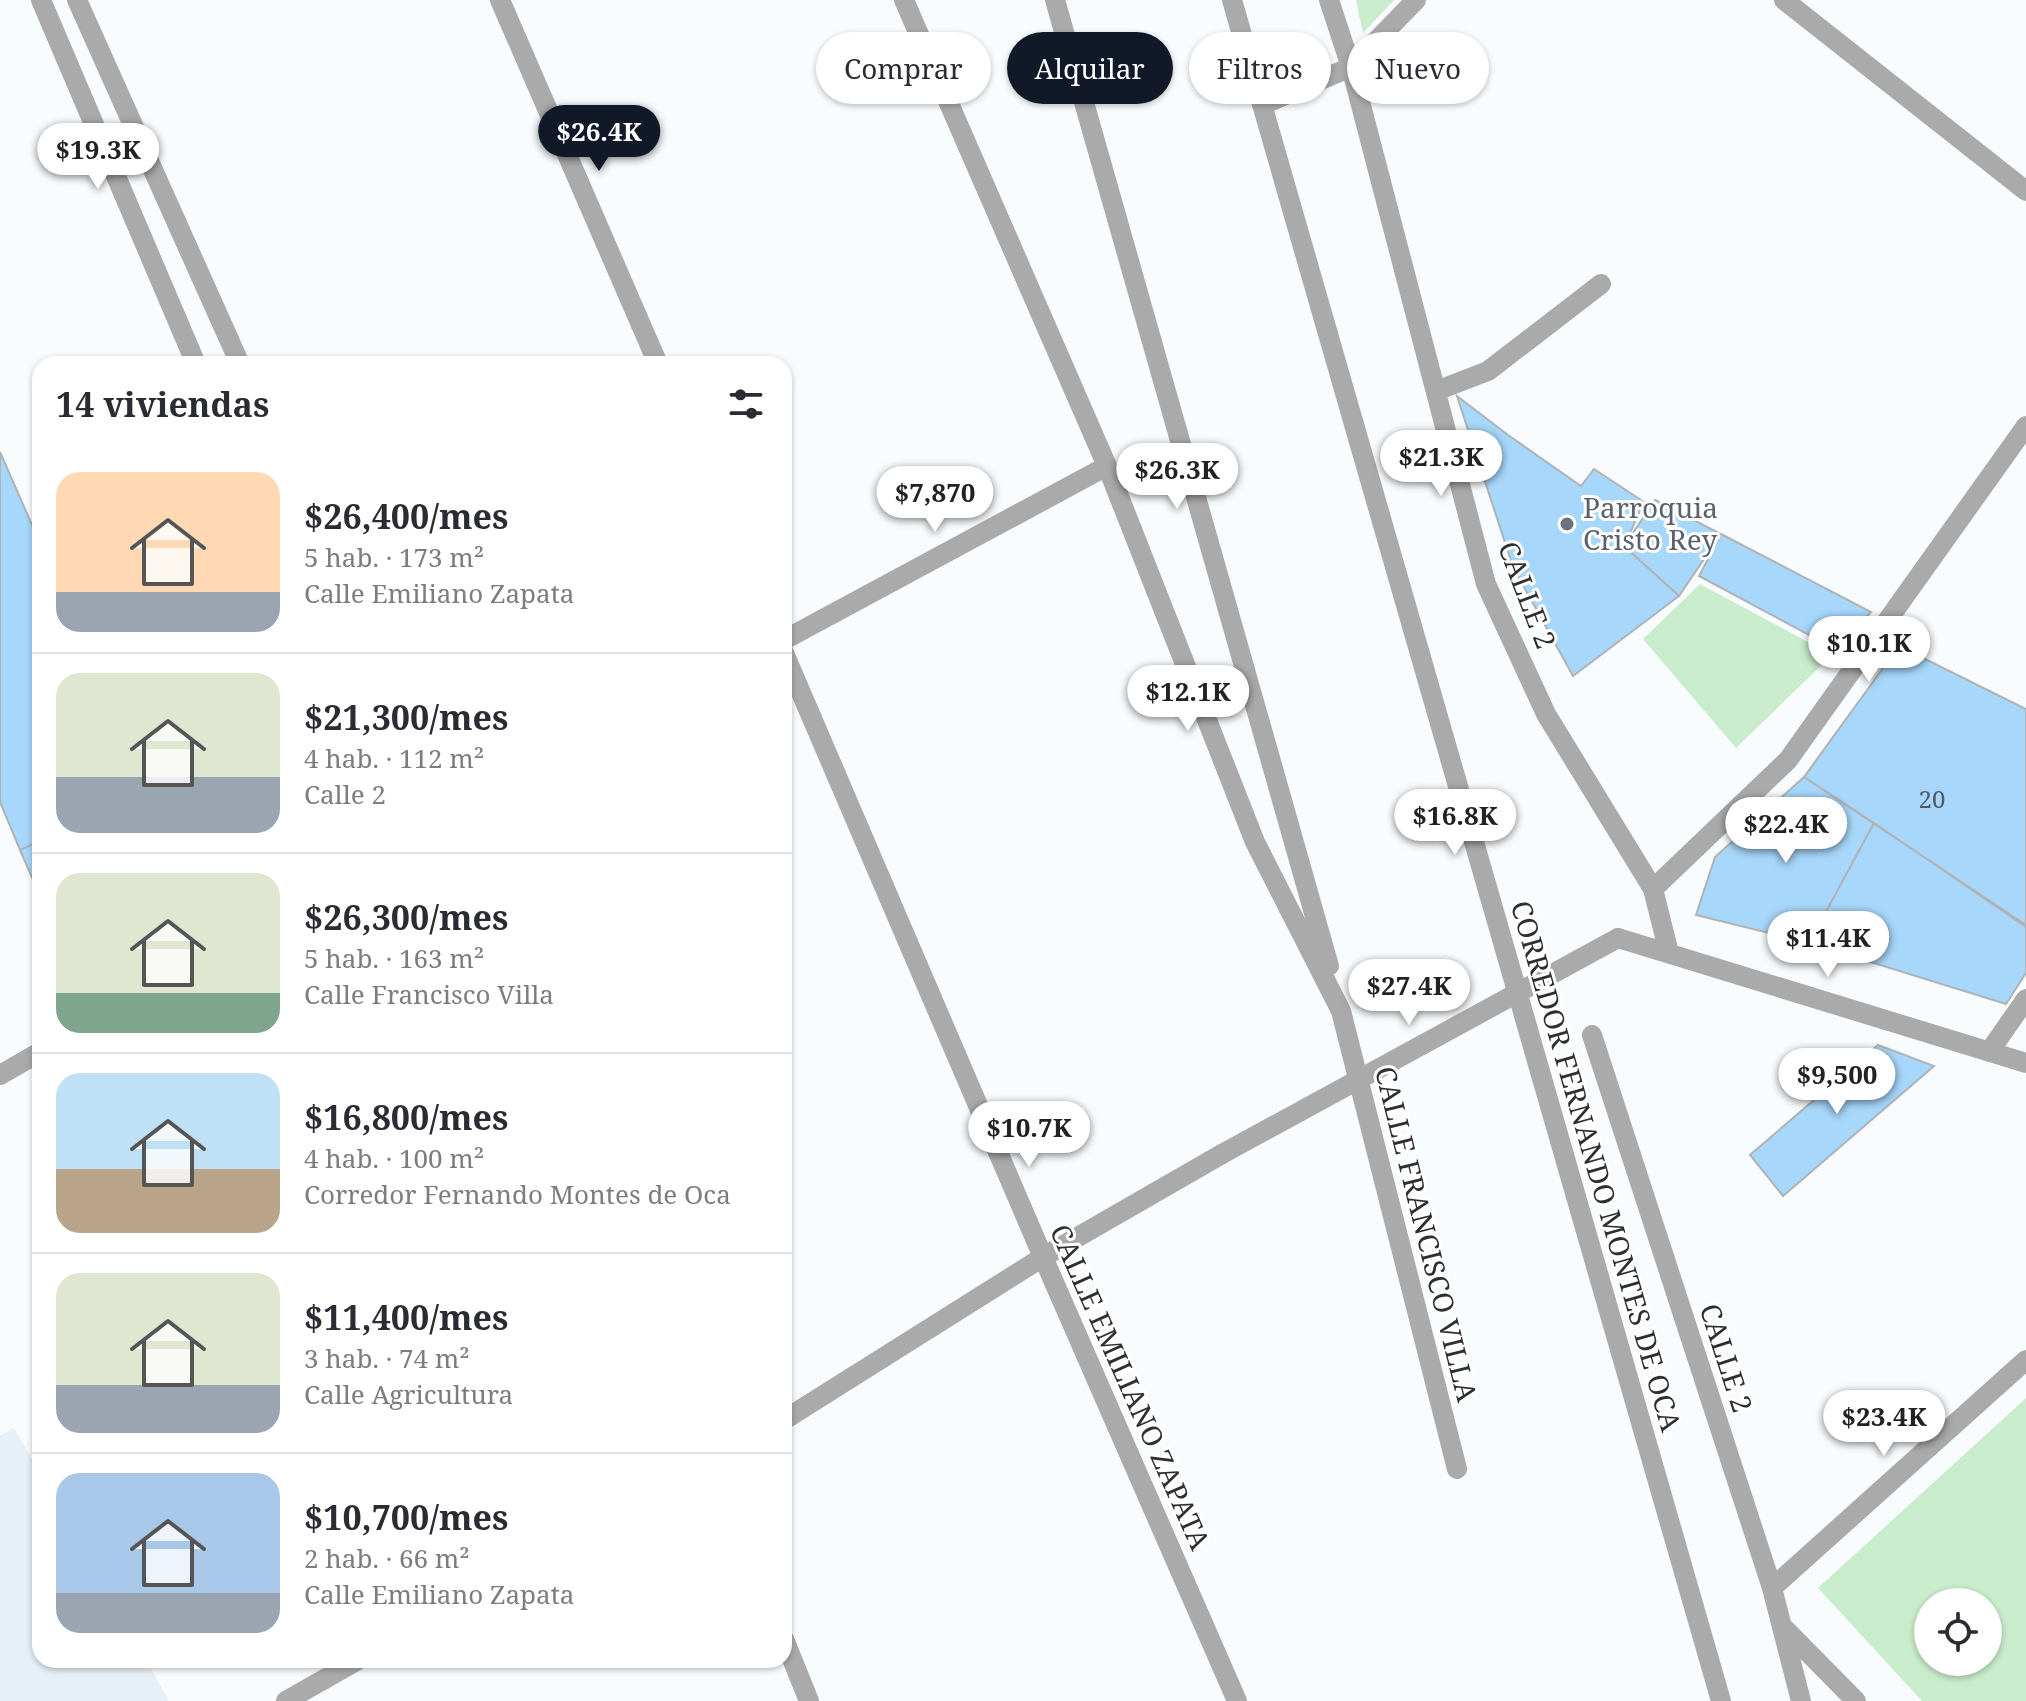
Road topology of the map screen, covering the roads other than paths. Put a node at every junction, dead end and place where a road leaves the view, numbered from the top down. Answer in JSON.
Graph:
{"nodes":[{"id":1,"x":41,"y":0,"type":"edge"},
{"id":2,"x":77,"y":0,"type":"edge"},
{"id":3,"x":500,"y":0,"type":"edge"},
{"id":4,"x":904,"y":0,"type":"edge"},
{"id":5,"x":1055,"y":0,"type":"edge"},
{"id":6,"x":1232,"y":0,"type":"edge"},
{"id":7,"x":1329,"y":0,"type":"edge"},
{"id":8,"x":1416,"y":0,"type":"edge"},
{"id":9,"x":1784,"y":0,"type":"edge"},
{"id":10,"x":1385,"y":32,"type":"edge"},
{"id":11,"x":1347,"y":55,"type":"edge"},
{"id":12,"x":1347,"y":69,"type":"edge"},
{"id":13,"x":1361,"y":104,"type":"edge"},
{"id":14,"x":1262,"y":105,"type":"junction"},
{"id":15,"x":2026,"y":191,"type":"edge"},
{"id":16,"x":1601,"y":284,"type":"dead end"},
{"id":17,"x":193,"y":356,"type":"edge"},
{"id":18,"x":236,"y":356,"type":"edge"},
{"id":19,"x":655,"y":356,"type":"edge"},
{"id":20,"x":1436,"y":391,"type":"junction"},
{"id":21,"x":2026,"y":426,"type":"edge"},
{"id":22,"x":1107,"y":466,"type":"junction"},
{"id":23,"x":792,"y":636,"type":"edge"},
{"id":24,"x":792,"y":672,"type":"edge"},
{"id":25,"x":1653,"y":889,"type":"junction"},
{"id":26,"x":1669,"y":953,"type":"junction"},
{"id":27,"x":2026,"y":999,"type":"edge"},
{"id":28,"x":1341,"y":1011,"type":"junction"},
{"id":29,"x":1592,"y":1035,"type":"dead end"},
{"id":30,"x":1989,"y":1052,"type":"junction"},
{"id":31,"x":32,"y":1057,"type":"edge"},
{"id":32,"x":2026,"y":1063,"type":"edge"},
{"id":33,"x":0,"y":1075,"type":"edge"},
{"id":34,"x":1043,"y":1257,"type":"junction"},
{"id":35,"x":2026,"y":1360,"type":"edge"},
{"id":36,"x":792,"y":1415,"type":"edge"},
{"id":37,"x":1457,"y":1469,"type":"dead end"},
{"id":38,"x":1772,"y":1588,"type":"junction"},
{"id":39,"x":1781,"y":1625,"type":"junction"},
{"id":40,"x":792,"y":1659,"type":"edge"},
{"id":41,"x":344,"y":1668,"type":"edge"},
{"id":42,"x":286,"y":1701,"type":"edge"},
{"id":43,"x":809,"y":1701,"type":"edge"},
{"id":44,"x":1237,"y":1701,"type":"edge"},
{"id":45,"x":1721,"y":1701,"type":"edge"},
{"id":46,"x":1801,"y":1701,"type":"edge"},
{"id":47,"x":1856,"y":1701,"type":"edge"}],
"edges":[{"from":1,"to":17,"type":"street"},
{"from":2,"to":18,"type":"street"},
{"from":3,"to":19,"type":"street"},
{"from":4,"to":22,"type":"street","name":"CALLE FRANCISCO VILLA"},
{"from":5,"to":28,"type":"street"},
{"from":6,"to":14,"type":"street","name":"CORREDOR FERNANDO MONTES DE OCA"},
{"from":7,"to":11,"type":"street","name":"CALLE 2"},
{"from":8,"to":10,"type":"street"},
{"from":9,"to":15,"type":"street"},
{"from":12,"to":14,"type":"street"},
{"from":13,"to":20,"type":"street","name":"CALLE 2"},
{"from":14,"to":45,"type":"street","name":"CORREDOR FERNANDO MONTES DE OCA"},
{"from":16,"to":20,"type":"street"},
{"from":20,"to":25,"type":"street","name":"CALLE 2"},
{"from":21,"to":25,"type":"street"},
{"from":22,"to":23,"type":"street"},
{"from":22,"to":28,"type":"street","name":"CALLE FRANCISCO VILLA"},
{"from":24,"to":34,"type":"street","name":"CALLE EMILIANO ZAPATA"},
{"from":25,"to":26,"type":"street","name":"CALLE 2"},
{"from":26,"to":30,"type":"street"},
{"from":26,"to":34,"type":"street","bridge":true},
{"from":27,"to":30,"type":"street"},
{"from":28,"to":37,"type":"street","name":"CALLE FRANCISCO VILLA"},
{"from":29,"to":38,"type":"street","name":"CALLE 2"},
{"from":30,"to":32,"type":"street"},
{"from":31,"to":33,"type":"street"},
{"from":34,"to":36,"type":"street"},
{"from":34,"to":44,"type":"street","name":"CALLE EMILIANO ZAPATA"},
{"from":35,"to":38,"type":"street"},
{"from":38,"to":39,"type":"street","name":"CALLE 2"},
{"from":39,"to":46,"type":"street","name":"CALLE 2"},
{"from":39,"to":47,"type":"street"},
{"from":40,"to":43,"type":"street"},
{"from":41,"to":42,"type":"street"}]}
